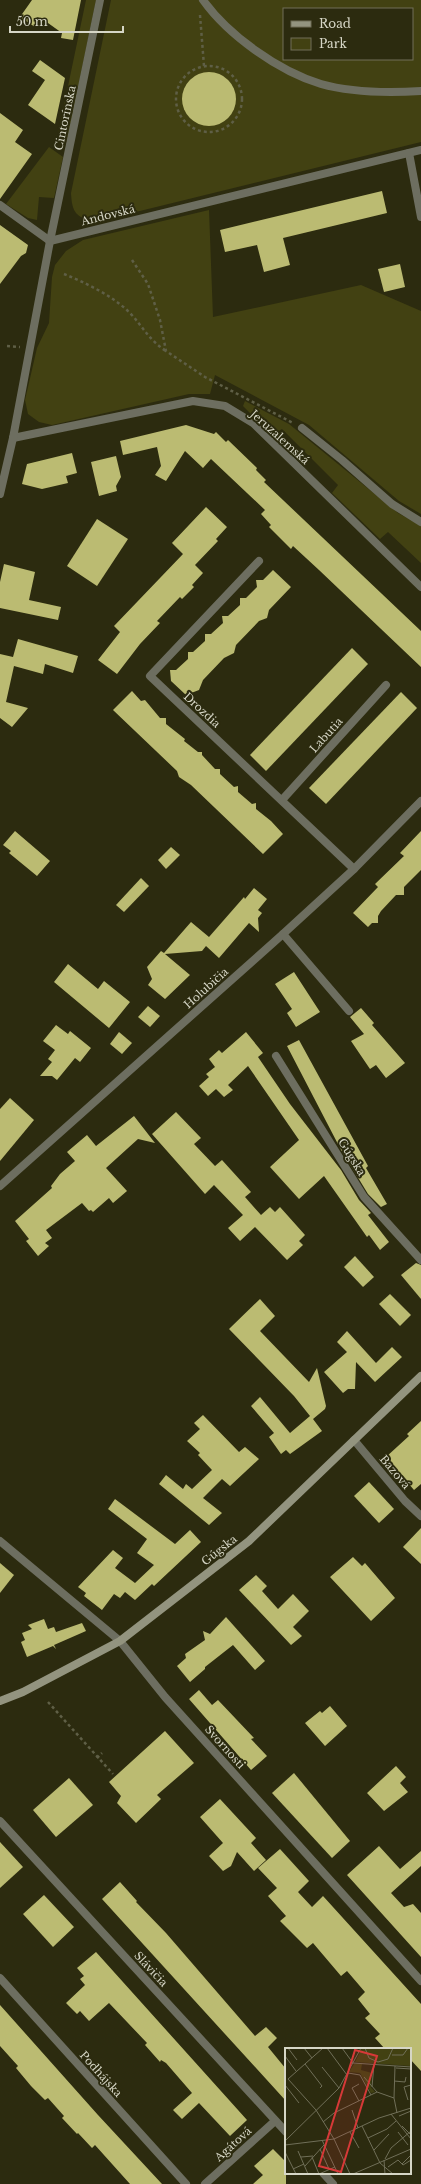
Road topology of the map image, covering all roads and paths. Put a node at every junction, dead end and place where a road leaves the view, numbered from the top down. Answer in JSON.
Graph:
{"nodes":[{"id":1,"x":100,"y":0,"type":"edge"},
{"id":2,"x":201,"y":4,"type":"edge"},
{"id":3,"x":204,"y":66,"type":"junction"},
{"id":4,"x":421,"y":91,"type":"edge"},
{"id":5,"x":421,"y":150,"type":"edge"},
{"id":6,"x":409,"y":153,"type":"junction"},
{"id":7,"x":0,"y":205,"type":"edge"},
{"id":8,"x":421,"y":217,"type":"edge"},
{"id":9,"x":50,"y":241,"type":"junction"},
{"id":10,"x":132,"y":260,"type":"dead end"},
{"id":11,"x":64,"y":274,"type":"dead end"},
{"id":12,"x":166,"y":351,"type":"junction"},
{"id":13,"x":302,"y":428,"type":"joint"},
{"id":14,"x":13,"y":438,"type":"junction"},
{"id":15,"x":3,"y":466,"type":"edge"},
{"id":16,"x":0,"y":494,"type":"edge"},
{"id":17,"x":421,"y":522,"type":"edge"},
{"id":18,"x":259,"y":561,"type":"dead end"},
{"id":19,"x":421,"y":587,"type":"edge"},
{"id":20,"x":386,"y":685,"type":"dead end"},
{"id":21,"x":282,"y":800,"type":"junction"},
{"id":22,"x":421,"y":801,"type":"edge"},
{"id":23,"x":354,"y":869,"type":"junction"},
{"id":24,"x":284,"y":934,"type":"junction"},
{"id":25,"x":349,"y":1012,"type":"dead end"},
{"id":26,"x":276,"y":1056,"type":"dead end"},
{"id":27,"x":0,"y":1186,"type":"edge"},
{"id":28,"x":421,"y":1260,"type":"edge"},
{"id":29,"x":421,"y":1376,"type":"edge"},
{"id":30,"x":354,"y":1440,"type":"junction"},
{"id":31,"x":421,"y":1516,"type":"edge"},
{"id":32,"x":0,"y":1541,"type":"edge"},
{"id":33,"x":120,"y":1641,"type":"junction"},
{"id":34,"x":0,"y":1702,"type":"edge"},
{"id":35,"x":48,"y":1702,"type":"dead end"},
{"id":36,"x":102,"y":1753,"type":"dead end"},
{"id":37,"x":97,"y":1758,"type":"junction"},
{"id":38,"x":113,"y":1774,"type":"dead end"},
{"id":39,"x":0,"y":1821,"type":"edge"},
{"id":40,"x":0,"y":1978,"type":"edge"},
{"id":41,"x":421,"y":1981,"type":"edge"},
{"id":42,"x":275,"y":2121,"type":"junction"},
{"id":43,"x":285,"y":2131,"type":"edge"},
{"id":44,"x":324,"y":2174,"type":"edge"},
{"id":45,"x":186,"y":2184,"type":"edge"},
{"id":46,"x":205,"y":2184,"type":"edge"},
{"id":47,"x":333,"y":2184,"type":"edge"}],
"edges":[{"from":1,"to":9,"type":"street","name":"Cintorínska"},
{"from":2,"to":3,"type":"path"},
{"from":2,"to":4,"type":"street"},
{"from":3,"to":3,"type":"path"},
{"from":5,"to":6,"type":"street","name":"Andovská"},
{"from":6,"to":8,"type":"street"},
{"from":6,"to":9,"type":"street","name":"Andovská"},
{"from":7,"to":9,"type":"street"},
{"from":9,"to":14,"type":"street"},
{"from":10,"to":12,"type":"path"},
{"from":11,"to":12,"type":"path"},
{"from":12,"to":13,"type":"path"},
{"from":13,"to":17,"type":"street","name":"Jeruzalemská"},
{"from":14,"to":15,"type":"street"},
{"from":14,"to":19,"type":"street","name":"Jeruzalemská"},
{"from":15,"to":16,"type":"street"},
{"from":18,"to":21,"type":"street","name":"Drozdia"},
{"from":20,"to":21,"type":"street","name":"Labutia"},
{"from":21,"to":23,"type":"street","name":"Drozdia"},
{"from":22,"to":23,"type":"street","name":"Holubičia"},
{"from":23,"to":24,"type":"street","name":"Holubičia"},
{"from":24,"to":25,"type":"street"},
{"from":24,"to":27,"type":"street","name":"Holubičia"},
{"from":26,"to":28,"type":"street","name":"Gúgska"},
{"from":29,"to":30,"type":"main road","name":"Gúgska"},
{"from":30,"to":31,"type":"street","name":"Bazová"},
{"from":30,"to":33,"type":"main road","name":"Gúgska"},
{"from":32,"to":33,"type":"street","name":"Svornosti"},
{"from":33,"to":34,"type":"main road","name":"Gúgska"},
{"from":33,"to":41,"type":"street","name":"Svornosti"},
{"from":35,"to":37,"type":"path"},
{"from":36,"to":37,"type":"path"},
{"from":37,"to":38,"type":"path"},
{"from":39,"to":42,"type":"street","name":"Slávičia"},
{"from":40,"to":45,"type":"street","name":"Podhájska"},
{"from":42,"to":43,"type":"street","name":"Slávičia"},
{"from":42,"to":46,"type":"street","name":"Agátová"},
{"from":44,"to":47,"type":"street"}]}
